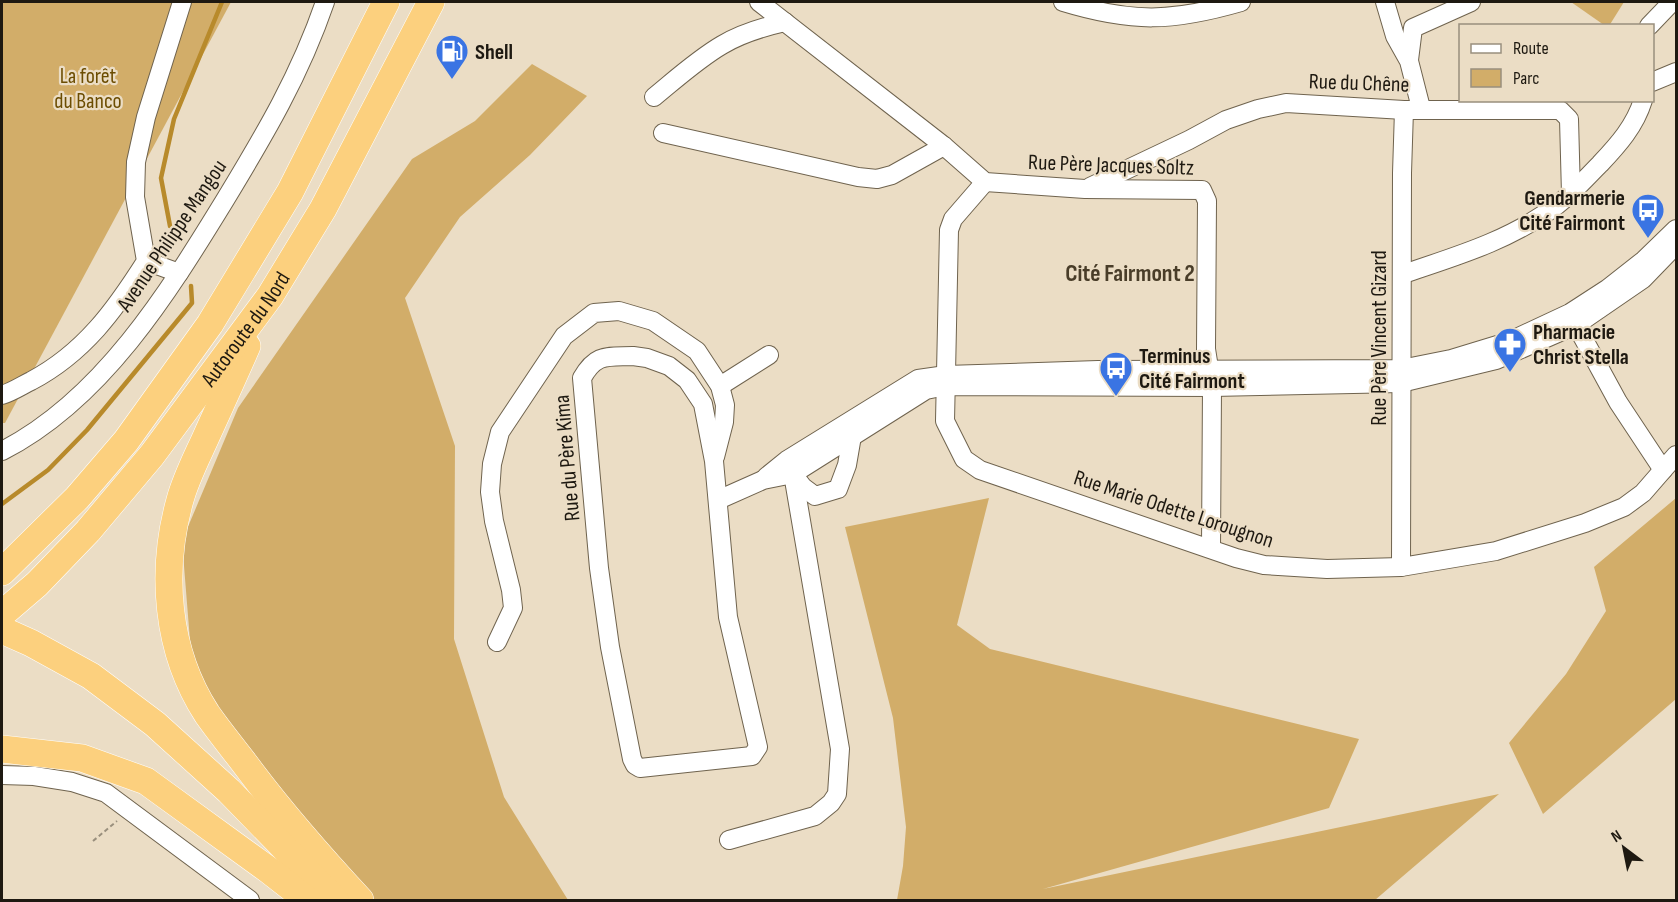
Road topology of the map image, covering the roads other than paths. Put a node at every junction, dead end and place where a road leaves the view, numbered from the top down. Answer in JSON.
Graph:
{"nodes":[{"id":1,"x":182,"y":2,"type":"edge"},
{"id":2,"x":325,"y":2,"type":"edge"},
{"id":3,"x":386,"y":2,"type":"edge"},
{"id":4,"x":431,"y":2,"type":"edge"},
{"id":5,"x":759,"y":2,"type":"edge"},
{"id":6,"x":1063,"y":2,"type":"edge"},
{"id":7,"x":1241,"y":2,"type":"edge"},
{"id":8,"x":1384,"y":2,"type":"edge"},
{"id":9,"x":1471,"y":2,"type":"edge"},
{"id":10,"x":1672,"y":2,"type":"edge"},
{"id":11,"x":785,"y":22,"type":"junction"},
{"id":12,"x":1651,"y":24,"type":"edge"},
{"id":13,"x":1409,"y":61,"type":"junction"},
{"id":14,"x":1677,"y":72,"type":"edge"},
{"id":15,"x":1654,"y":82,"type":"edge"},
{"id":16,"x":654,"y":97,"type":"dead end"},
{"id":17,"x":1642,"y":102,"type":"edge"},
{"id":18,"x":1413,"y":109,"type":"junction"},
{"id":19,"x":663,"y":133,"type":"dead end"},
{"id":20,"x":944,"y":146,"type":"junction"},
{"id":21,"x":985,"y":182,"type":"junction"},
{"id":22,"x":1085,"y":189,"type":"junction"},
{"id":23,"x":1571,"y":194,"type":"junction"},
{"id":24,"x":1677,"y":229,"type":"edge"},
{"id":25,"x":1677,"y":245,"type":"edge"},
{"id":26,"x":146,"y":261,"type":"junction"},
{"id":27,"x":179,"y":273,"type":"junction"},
{"id":28,"x":1403,"y":273,"type":"junction"},
{"id":29,"x":270,"y":296,"type":"junction"},
{"id":30,"x":1576,"y":325,"type":"junction"},
{"id":31,"x":769,"y":355,"type":"dead end"},
{"id":32,"x":1401,"y":376,"type":"junction"},
{"id":33,"x":1211,"y":379,"type":"junction"},
{"id":34,"x":946,"y":381,"type":"junction"},
{"id":35,"x":720,"y":386,"type":"junction"},
{"id":36,"x":2,"y":394,"type":"edge"},
{"id":37,"x":852,"y":436,"type":"junction"},
{"id":38,"x":2,"y":451,"type":"edge"},
{"id":39,"x":1677,"y":455,"type":"edge"},
{"id":40,"x":714,"y":461,"type":"junction"},
{"id":41,"x":790,"y":467,"type":"junction"},
{"id":42,"x":1663,"y":470,"type":"junction"},
{"id":43,"x":718,"y":500,"type":"junction"},
{"id":44,"x":1211,"y":548,"type":"junction"},
{"id":45,"x":1401,"y":567,"type":"junction"},
{"id":46,"x":2,"y":573,"type":"edge"},
{"id":47,"x":2,"y":614,"type":"edge"},
{"id":48,"x":2,"y":630,"type":"edge"},
{"id":49,"x":497,"y":642,"type":"dead end"},
{"id":50,"x":2,"y":749,"type":"edge"},
{"id":51,"x":2,"y":775,"type":"edge"},
{"id":52,"x":729,"y":840,"type":"dead end"},
{"id":53,"x":250,"y":900,"type":"edge"},
{"id":54,"x":307,"y":900,"type":"edge"},
{"id":55,"x":335,"y":900,"type":"edge"},
{"id":56,"x":360,"y":900,"type":"edge"}],
"edges":[{"from":1,"to":26,"type":"street"},
{"from":2,"to":27,"type":"street","name":"Avenue Philippe Mangou"},
{"from":3,"to":46,"type":"highway","name":"Autoroute du Nord"},
{"from":4,"to":29,"type":"highway","name":"Autoroute du Nord"},
{"from":5,"to":11,"type":"street"},
{"from":6,"to":7,"type":"street"},
{"from":8,"to":13,"type":"street"},
{"from":9,"to":13,"type":"street"},
{"from":10,"to":12,"type":"street"},
{"from":11,"to":16,"type":"street"},
{"from":11,"to":20,"type":"street"},
{"from":13,"to":18,"type":"street","name":"Rue Père Vincent Gizard"},
{"from":14,"to":15,"type":"street"},
{"from":17,"to":23,"type":"street"},
{"from":18,"to":22,"type":"street","name":"Rue du Chêne"},
{"from":18,"to":23,"type":"street","name":"Rue du Chêne"},
{"from":18,"to":28,"type":"street","name":"Rue Père Vincent Gizard"},
{"from":19,"to":20,"type":"street"},
{"from":20,"to":21,"type":"street"},
{"from":21,"to":22,"type":"street","name":"Rue Père Jacques Soltz"},
{"from":21,"to":34,"type":"street","name":"Rue Marie Odette Lorougnon"},
{"from":22,"to":33,"type":"street","name":"Rue Père Jacques Soltz"},
{"from":23,"to":28,"type":"street"},
{"from":24,"to":32,"type":"street"},
{"from":25,"to":30,"type":"street"},
{"from":26,"to":27,"type":"street"},
{"from":26,"to":36,"type":"street"},
{"from":27,"to":38,"type":"street","name":"Avenue Philippe Mangou"},
{"from":28,"to":32,"type":"street","name":"Rue Père Vincent Gizard"},
{"from":29,"to":47,"type":"highway","name":"Autoroute du Nord"},
{"from":29,"to":56,"type":"highway"},
{"from":30,"to":32,"type":"street"},
{"from":30,"to":42,"type":"street"},
{"from":31,"to":35,"type":"street"},
{"from":32,"to":33,"type":"street"},
{"from":32,"to":45,"type":"street","name":"Rue Père Vincent Gizard"},
{"from":33,"to":34,"type":"street"},
{"from":33,"to":44,"type":"street","name":"Rue Père Jacques Soltz"},
{"from":34,"to":37,"type":"street"},
{"from":34,"to":41,"type":"street"},
{"from":34,"to":44,"type":"street","name":"Rue Marie Odette Lorougnon"},
{"from":35,"to":40,"type":"street"},
{"from":35,"to":49,"type":"street"},
{"from":37,"to":41,"type":"street"},
{"from":37,"to":41,"type":"street"},
{"from":39,"to":42,"type":"street","name":"Rue Marie Odette Lorougnon"},
{"from":40,"to":43,"type":"street","name":"Rue du Père Kima"},
{"from":40,"to":43,"type":"street","name":"Rue du Père Kima"},
{"from":41,"to":43,"type":"street"},
{"from":41,"to":52,"type":"street"},
{"from":42,"to":45,"type":"street","name":"Rue Marie Odette Lorougnon"},
{"from":44,"to":45,"type":"street","name":"Rue Marie Odette Lorougnon"},
{"from":48,"to":55,"type":"highway"},
{"from":50,"to":54,"type":"highway"},
{"from":51,"to":53,"type":"street"}]}
